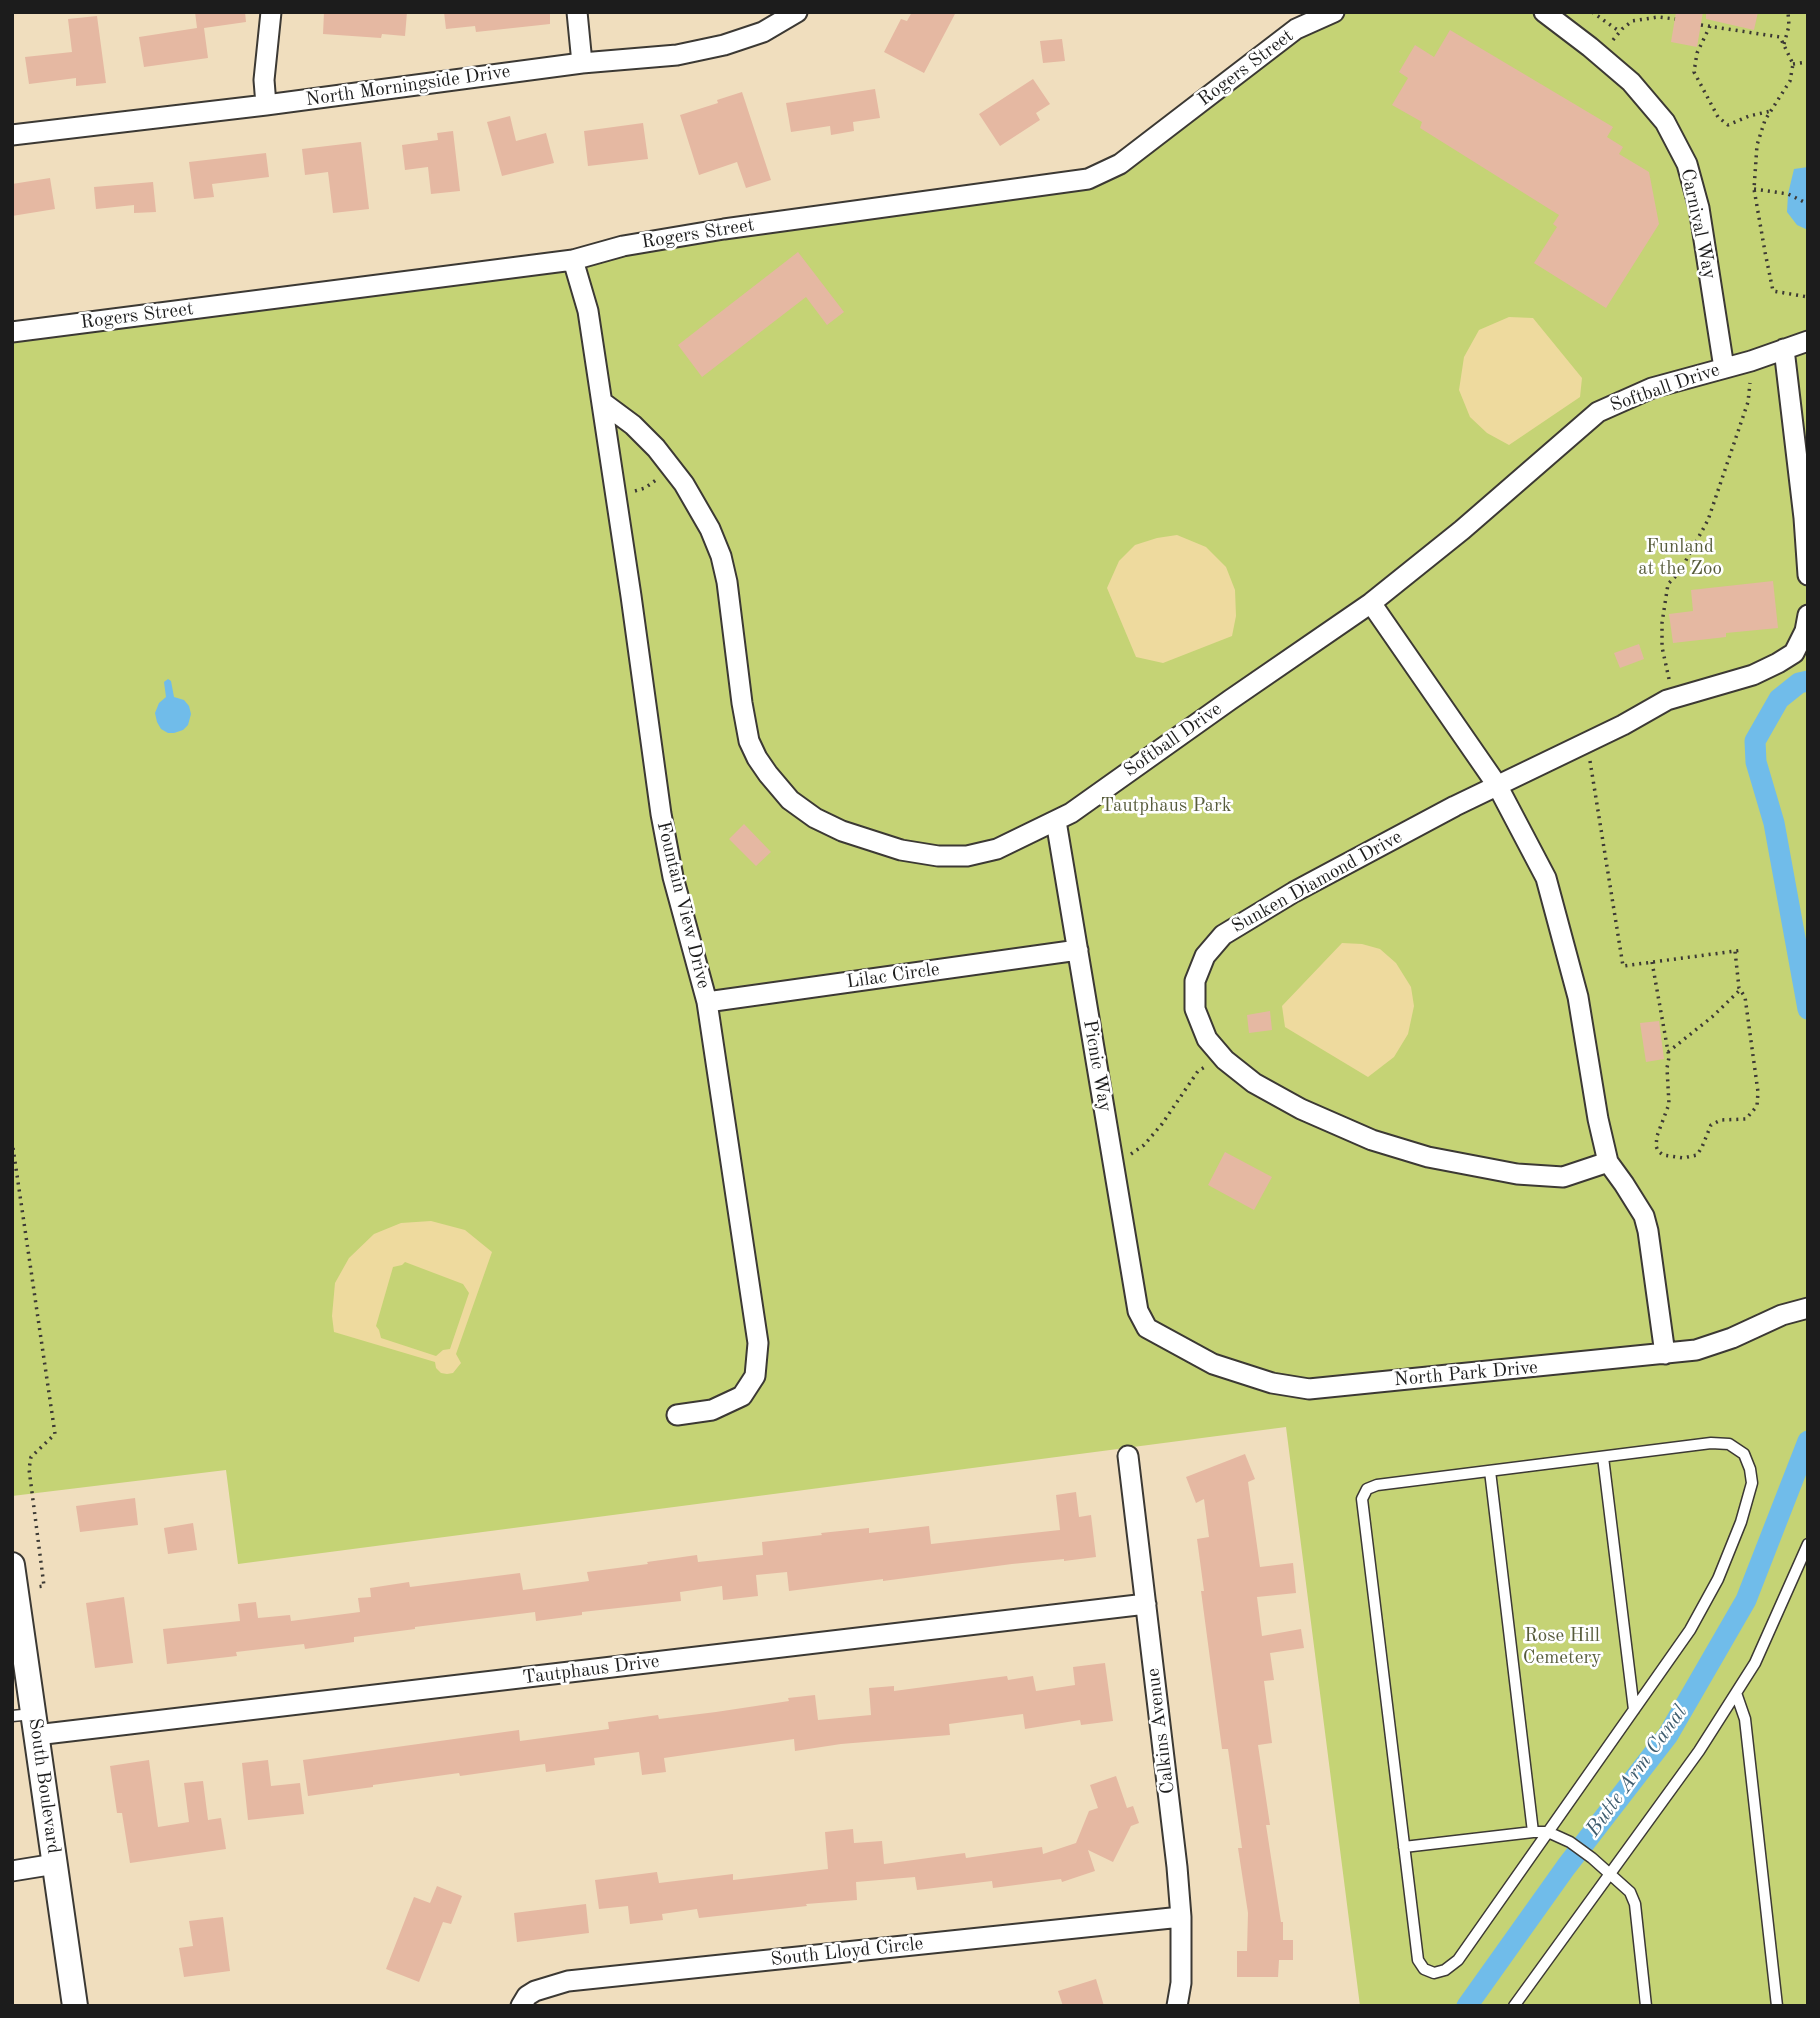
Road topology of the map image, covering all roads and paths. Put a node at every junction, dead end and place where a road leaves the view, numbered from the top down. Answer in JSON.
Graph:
{"nodes":[{"id":1,"x":271,"y":12,"type":"edge"},
{"id":2,"x":577,"y":12,"type":"edge"},
{"id":3,"x":797,"y":12,"type":"edge"},
{"id":4,"x":1334,"y":12,"type":"edge"},
{"id":5,"x":1544,"y":12,"type":"edge"},
{"id":6,"x":1592,"y":12,"type":"edge"},
{"id":7,"x":1787,"y":12,"type":"edge"},
{"id":8,"x":1675,"y":19,"type":"dead end"},
{"id":9,"x":1701,"y":24,"type":"dead end"},
{"id":10,"x":1710,"y":26,"type":"junction"},
{"id":11,"x":1620,"y":32,"type":"junction"},
{"id":12,"x":1784,"y":44,"type":"junction"},
{"id":13,"x":1600,"y":55,"type":"junction"},
{"id":14,"x":1808,"y":62,"type":"edge"},
{"id":15,"x":582,"y":63,"type":"junction"},
{"id":16,"x":1793,"y":64,"type":"junction"},
{"id":17,"x":266,"y":106,"type":"junction"},
{"id":18,"x":1771,"y":111,"type":"junction"},
{"id":19,"x":12,"y":135,"type":"edge"},
{"id":20,"x":1755,"y":189,"type":"junction"},
{"id":21,"x":1808,"y":204,"type":"edge"},
{"id":22,"x":573,"y":260,"type":"junction"},
{"id":23,"x":1808,"y":297,"type":"edge"},
{"id":24,"x":12,"y":332,"type":"edge"},
{"id":25,"x":1808,"y":341,"type":"edge"},
{"id":26,"x":1784,"y":349,"type":"junction"},
{"id":27,"x":1724,"y":368,"type":"junction"},
{"id":28,"x":1750,"y":383,"type":"dead end"},
{"id":29,"x":602,"y":402,"type":"junction"},
{"id":30,"x":672,"y":468,"type":"junction"},
{"id":31,"x":615,"y":494,"type":"junction"},
{"id":32,"x":1808,"y":575,"type":"edge"},
{"id":33,"x":1371,"y":603,"type":"junction"},
{"id":34,"x":1808,"y":615,"type":"edge"},
{"id":35,"x":1673,"y":698,"type":"junction"},
{"id":36,"x":1587,"y":742,"type":"junction"},
{"id":37,"x":1497,"y":785,"type":"junction"},
{"id":38,"x":1056,"y":821,"type":"junction"},
{"id":39,"x":1078,"y":950,"type":"junction"},
{"id":40,"x":1743,"y":950,"type":"dead end"},
{"id":41,"x":1735,"y":951,"type":"junction"},
{"id":42,"x":1652,"y":962,"type":"junction"},
{"id":43,"x":1741,"y":990,"type":"junction"},
{"id":44,"x":707,"y":1002,"type":"junction"},
{"id":45,"x":1668,"y":1052,"type":"junction"},
{"id":46,"x":1221,"y":1056,"type":"junction"},
{"id":47,"x":12,"y":1142,"type":"edge"},
{"id":48,"x":1608,"y":1162,"type":"junction"},
{"id":49,"x":1114,"y":1166,"type":"junction"},
{"id":50,"x":1808,"y":1308,"type":"edge"},
{"id":51,"x":1138,"y":1311,"type":"joint"},
{"id":52,"x":1665,"y":1354,"type":"junction"},
{"id":53,"x":677,"y":1415,"type":"dead end"},
{"id":54,"x":1128,"y":1456,"type":"dead end"},
{"id":55,"x":1603,"y":1457,"type":"junction"},
{"id":56,"x":1490,"y":1471,"type":"junction"},
{"id":57,"x":1808,"y":1544,"type":"edge"},
{"id":58,"x":12,"y":1565,"type":"edge"},
{"id":59,"x":44,"y":1586,"type":"dead end"},
{"id":60,"x":1146,"y":1604,"type":"junction"},
{"id":61,"x":1737,"y":1693,"type":"junction"},
{"id":62,"x":1634,"y":1710,"type":"junction"},
{"id":63,"x":27,"y":1722,"type":"edge"},
{"id":64,"x":1533,"y":1832,"type":"junction"},
{"id":65,"x":1548,"y":1832,"type":"junction"},
{"id":66,"x":1404,"y":1847,"type":"junction"},
{"id":67,"x":55,"y":1864,"type":"junction"},
{"id":68,"x":12,"y":1871,"type":"edge"},
{"id":69,"x":1611,"y":1874,"type":"junction"},
{"id":70,"x":1181,"y":1917,"type":"junction"},
{"id":71,"x":75,"y":2006,"type":"edge"},
{"id":72,"x":521,"y":2006,"type":"edge"},
{"id":73,"x":1177,"y":2006,"type":"edge"},
{"id":74,"x":1514,"y":2006,"type":"edge"},
{"id":75,"x":1646,"y":2006,"type":"edge"},
{"id":76,"x":1777,"y":2006,"type":"edge"}],
"edges":[{"from":1,"to":17,"type":"street"},
{"from":2,"to":15,"type":"street"},
{"from":3,"to":15,"type":"street","name":"North Morningside Drive"},
{"from":4,"to":22,"type":"street","name":"Rogers Street"},
{"from":5,"to":13,"type":"street","name":"Carnival Way"},
{"from":6,"to":11,"type":"path"},
{"from":7,"to":12,"type":"path"},
{"from":8,"to":11,"type":"path"},
{"from":9,"to":10,"type":"path"},
{"from":10,"to":12,"type":"path"},
{"from":10,"to":18,"type":"path"},
{"from":11,"to":13,"type":"path"},
{"from":12,"to":16,"type":"path"},
{"from":13,"to":27,"type":"street","name":"Carnival Way"},
{"from":14,"to":16,"type":"path"},
{"from":15,"to":17,"type":"street","name":"North Morningside Drive"},
{"from":16,"to":18,"type":"path"},
{"from":17,"to":19,"type":"street","name":"North Morningside Drive"},
{"from":18,"to":20,"type":"path"},
{"from":20,"to":21,"type":"path"},
{"from":20,"to":23,"type":"path"},
{"from":22,"to":24,"type":"street","name":"Rogers Street"},
{"from":22,"to":29,"type":"street","name":"Fountain View Drive"},
{"from":25,"to":26,"type":"street","name":"Softball Drive"},
{"from":26,"to":27,"type":"street","name":"Softball Drive"},
{"from":26,"to":32,"type":"street"},
{"from":27,"to":33,"type":"street","name":"Softball Drive"},
{"from":28,"to":35,"type":"path"},
{"from":29,"to":30,"type":"street","name":"Softball Drive"},
{"from":29,"to":31,"type":"street","name":"Fountain View Drive"},
{"from":30,"to":31,"type":"path"},
{"from":30,"to":38,"type":"street","name":"Softball Drive"},
{"from":31,"to":44,"type":"street","name":"Fountain View Drive"},
{"from":33,"to":37,"type":"street"},
{"from":33,"to":38,"type":"street","name":"Softball Drive"},
{"from":34,"to":35,"type":"street","name":"Sunken Diamond Drive"},
{"from":35,"to":36,"type":"street","name":"Sunken Diamond Drive"},
{"from":36,"to":37,"type":"street","name":"Sunken Diamond Drive"},
{"from":36,"to":42,"type":"path"},
{"from":37,"to":46,"type":"street","name":"Sunken Diamond Drive"},
{"from":37,"to":48,"type":"street"},
{"from":38,"to":39,"type":"street","name":"Picnic Way"},
{"from":39,"to":44,"type":"street","name":"Lilac Circle"},
{"from":39,"to":49,"type":"street","name":"Picnic Way"},
{"from":40,"to":41,"type":"path"},
{"from":41,"to":42,"type":"path"},
{"from":41,"to":43,"type":"path"},
{"from":42,"to":45,"type":"path"},
{"from":43,"to":45,"type":"path"},
{"from":43,"to":45,"type":"path"},
{"from":44,"to":53,"type":"street","name":"Fountain View Drive"},
{"from":46,"to":48,"type":"street","name":"Sunken Diamond Drive"},
{"from":46,"to":49,"type":"path"},
{"from":47,"to":59,"type":"path"},
{"from":48,"to":52,"type":"street"},
{"from":49,"to":51,"type":"street","name":"Picnic Way"},
{"from":50,"to":52,"type":"street","name":"North Park Drive"},
{"from":51,"to":52,"type":"street","name":"North Park Drive"},
{"from":54,"to":60,"type":"street","name":"Calkins Avenue"},
{"from":55,"to":56,"type":"lane"},
{"from":55,"to":62,"type":"lane"},
{"from":55,"to":62,"type":"lane"},
{"from":56,"to":64,"type":"lane"},
{"from":56,"to":66,"type":"lane"},
{"from":57,"to":61,"type":"lane"},
{"from":58,"to":63,"type":"street","name":"South Boulevard"},
{"from":60,"to":63,"type":"street","name":"Tautphaus Drive"},
{"from":60,"to":70,"type":"street","name":"Calkins Avenue"},
{"from":61,"to":69,"type":"lane"},
{"from":61,"to":76,"type":"lane"},
{"from":62,"to":65,"type":"lane"},
{"from":63,"to":67,"type":"street","name":"South Boulevard"},
{"from":64,"to":65,"type":"lane"},
{"from":64,"to":66,"type":"lane"},
{"from":65,"to":66,"type":"lane"},
{"from":65,"to":69,"type":"lane"},
{"from":67,"to":68,"type":"street"},
{"from":67,"to":71,"type":"street","name":"South Boulevard"},
{"from":69,"to":74,"type":"lane"},
{"from":69,"to":75,"type":"lane"},
{"from":70,"to":72,"type":"street","name":"South Lloyd Circle"},
{"from":70,"to":73,"type":"street","name":"Calkins Avenue"}]}
